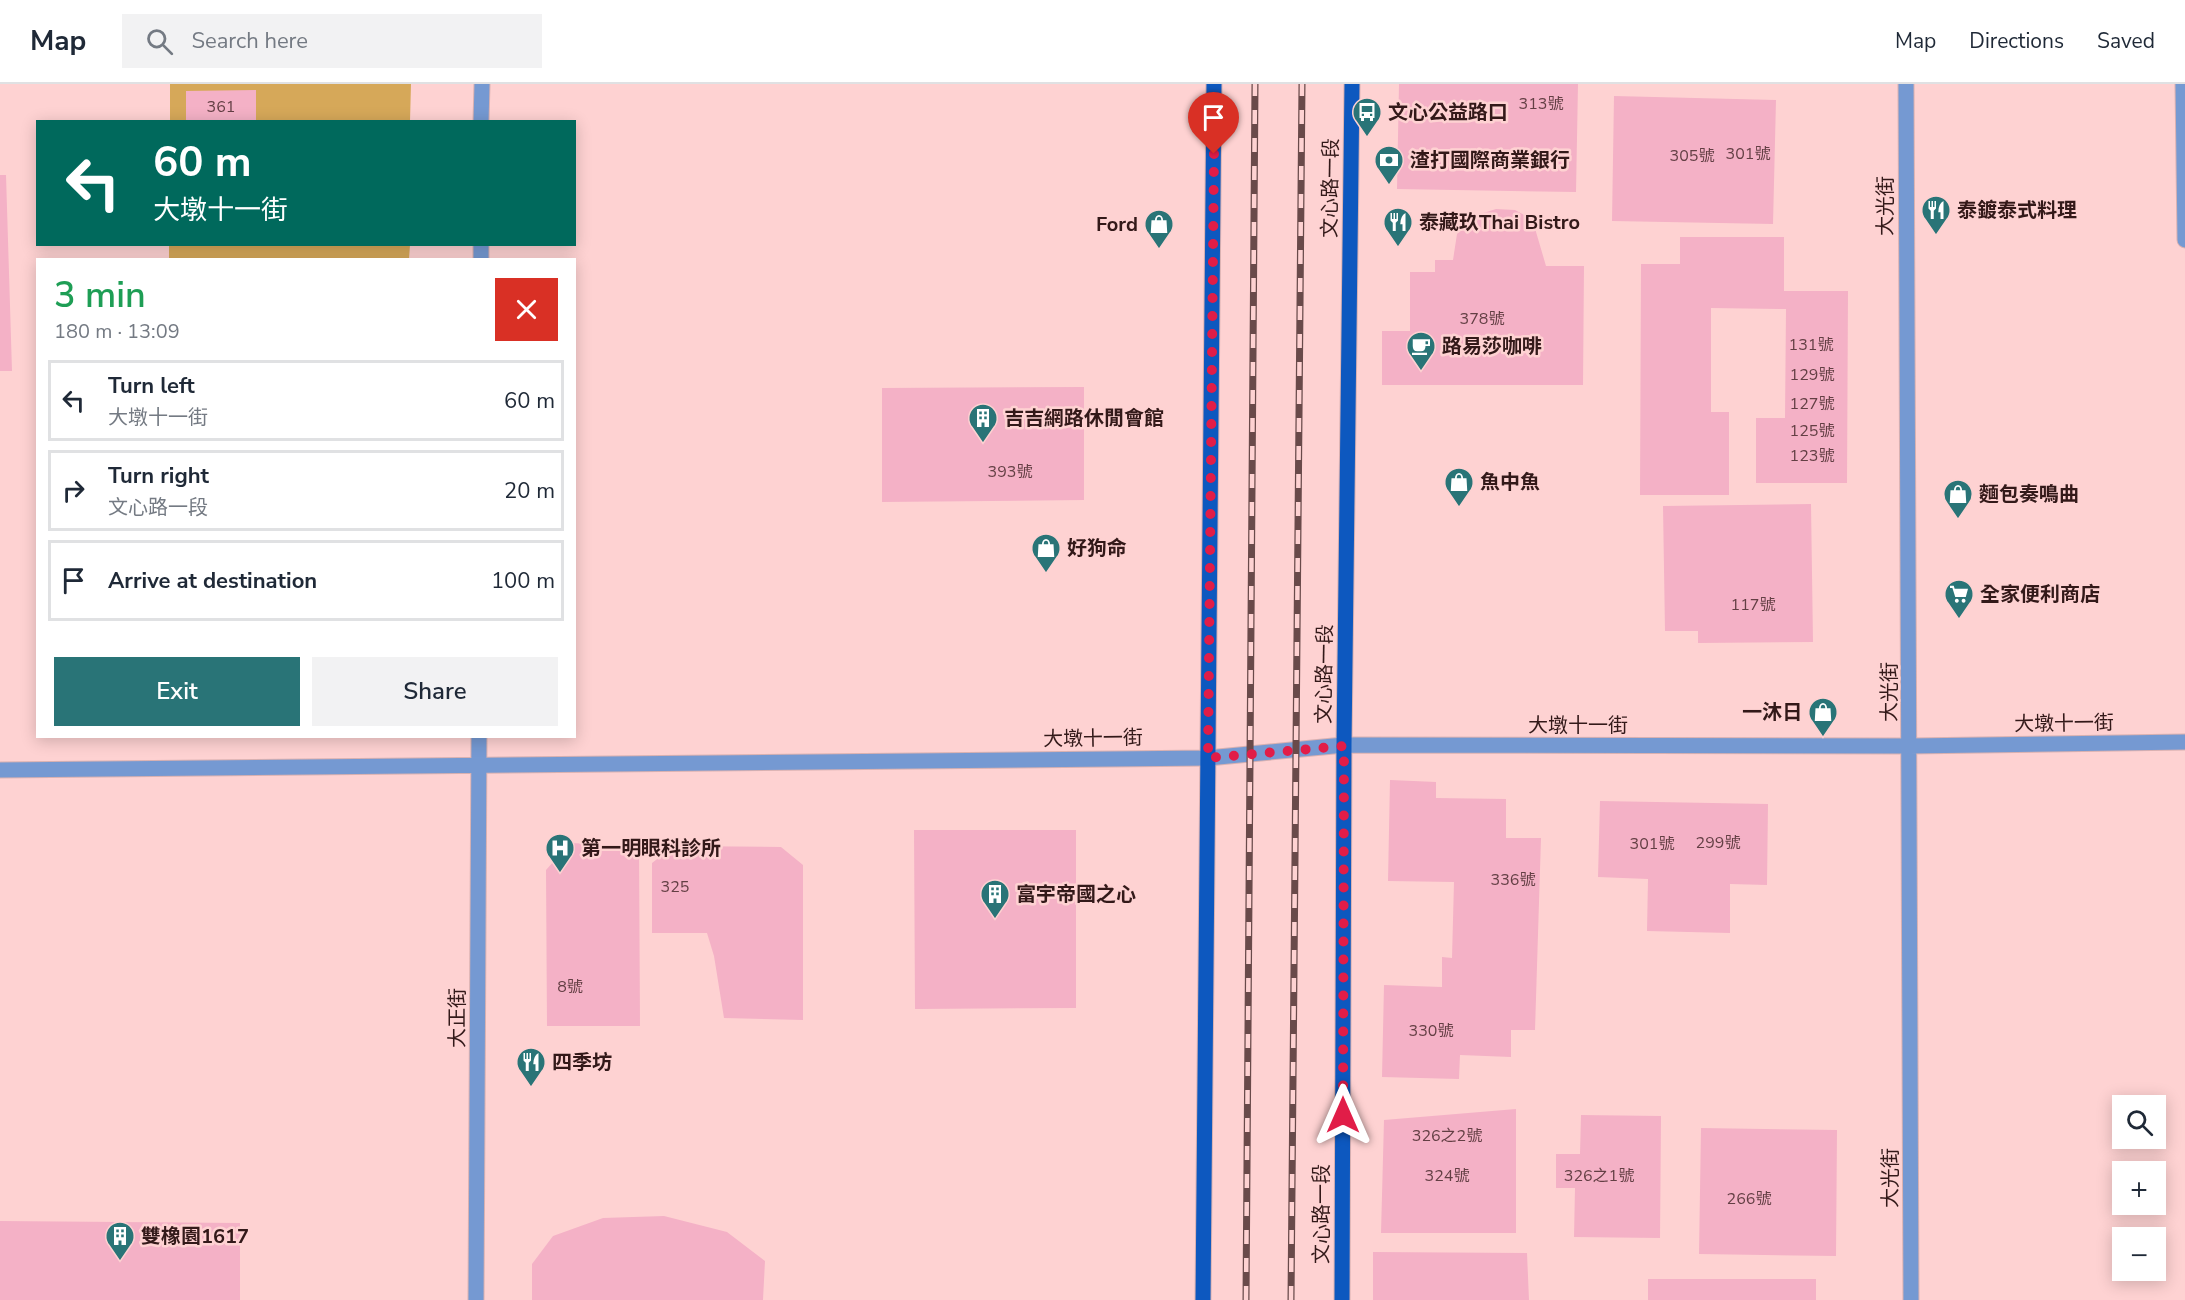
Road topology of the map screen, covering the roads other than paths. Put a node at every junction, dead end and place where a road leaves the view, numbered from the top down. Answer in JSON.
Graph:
{"nodes":[{"id":1,"x":482,"y":84,"type":"edge"},
{"id":2,"x":1214,"y":84,"type":"edge"},
{"id":3,"x":1352,"y":84,"type":"edge"},
{"id":4,"x":1906,"y":84,"type":"edge"},
{"id":5,"x":2183,"y":84,"type":"edge"},
{"id":6,"x":481,"y":120,"type":"edge"},
{"id":7,"x":2185,"y":240,"type":"edge"},
{"id":8,"x":479,"y":738,"type":"edge"},
{"id":9,"x":2185,"y":742,"type":"edge"},
{"id":10,"x":1344,"y":746,"type":"junction"},
{"id":11,"x":1910,"y":746,"type":"junction"},
{"id":12,"x":1208,"y":758,"type":"junction"},
{"id":13,"x":479,"y":765,"type":"junction"},
{"id":14,"x":0,"y":770,"type":"edge"},
{"id":15,"x":476,"y":1300,"type":"edge"},
{"id":16,"x":1203,"y":1300,"type":"edge"},
{"id":17,"x":1342,"y":1300,"type":"edge"},
{"id":18,"x":1911,"y":1300,"type":"edge"}],
"edges":[{"from":1,"to":6,"type":"street"},
{"from":2,"to":12,"type":"main road"},
{"from":3,"to":10,"type":"main road","name":"文心路一段"},
{"from":4,"to":11,"type":"street","name":"大光街"},
{"from":5,"to":7,"type":"street"},
{"from":8,"to":13,"type":"street","name":"大正街"},
{"from":9,"to":11,"type":"street","name":"大墩十一街"},
{"from":10,"to":11,"type":"street","name":"大墩十一街"},
{"from":10,"to":12,"type":"street","name":"大墩十一街"},
{"from":10,"to":17,"type":"main road","name":"文心路一段"},
{"from":11,"to":18,"type":"street","name":"大光街"},
{"from":12,"to":13,"type":"street","name":"大墩十一街"},
{"from":12,"to":16,"type":"main road"},
{"from":13,"to":14,"type":"street","name":"大墩十一街"},
{"from":13,"to":15,"type":"street","name":"大正街"}]}
